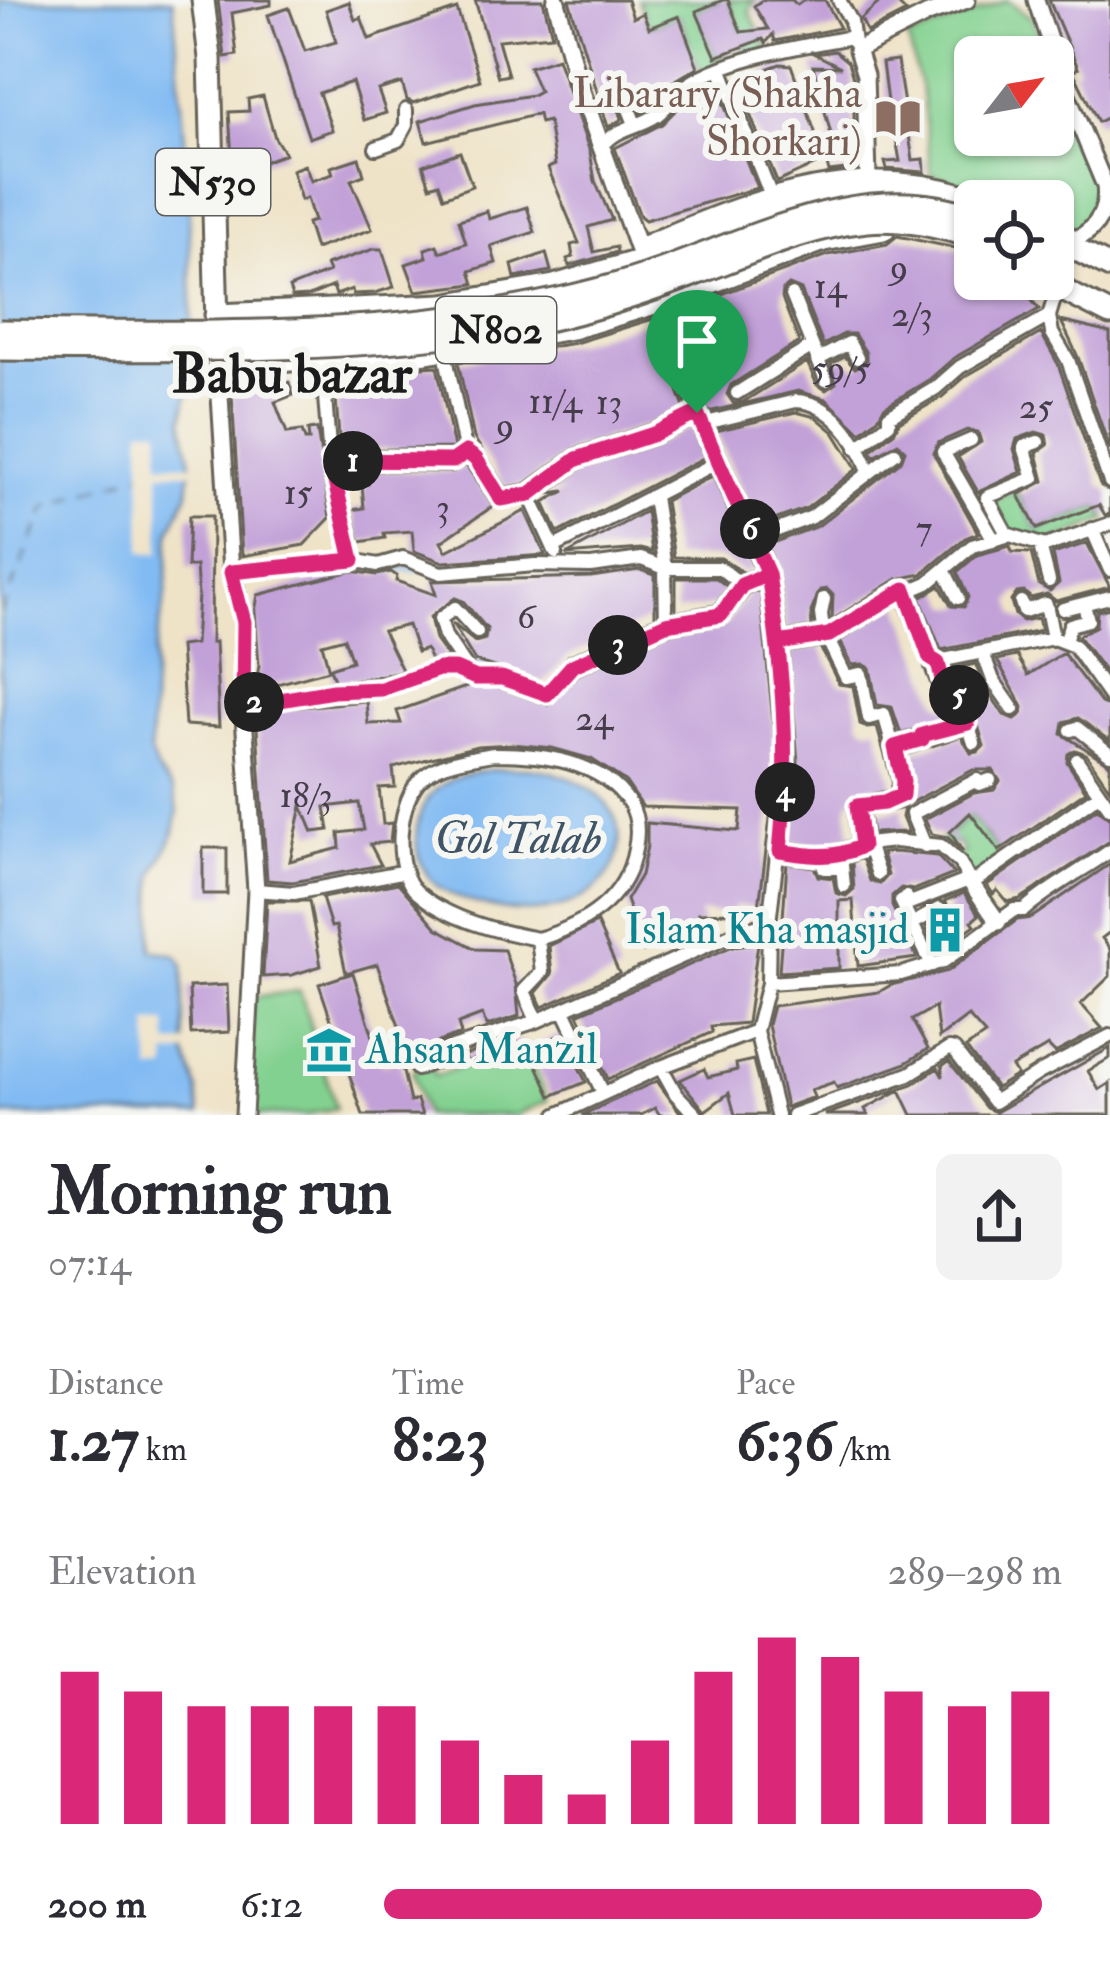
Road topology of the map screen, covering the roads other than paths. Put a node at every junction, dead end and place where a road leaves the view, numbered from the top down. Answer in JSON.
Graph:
{"nodes":[{"id":1,"x":203,"y":0,"type":"edge"},
{"id":2,"x":556,"y":0,"type":"edge"},
{"id":3,"x":839,"y":0,"type":"edge"},
{"id":4,"x":968,"y":0,"type":"edge"},
{"id":5,"x":1036,"y":0,"type":"edge"},
{"id":6,"x":933,"y":6,"type":"edge"},
{"id":7,"x":854,"y":44,"type":"junction"},
{"id":8,"x":721,"y":70,"type":"junction"},
{"id":9,"x":623,"y":94,"type":"dead end"},
{"id":10,"x":406,"y":110,"type":"dead end"},
{"id":11,"x":635,"y":124,"type":"junction"},
{"id":12,"x":376,"y":148,"type":"dead end"},
{"id":13,"x":602,"y":148,"type":"junction"},
{"id":14,"x":868,"y":178,"type":"junction"},
{"id":15,"x":954,"y":190,"type":"edge"},
{"id":16,"x":771,"y":196,"type":"junction"},
{"id":17,"x":954,"y":201,"type":"edge"},
{"id":18,"x":1108,"y":202,"type":"edge"},
{"id":19,"x":954,"y":214,"type":"edge"},
{"id":20,"x":954,"y":232,"type":"edge"},
{"id":21,"x":1074,"y":237,"type":"edge"},
{"id":22,"x":954,"y":239,"type":"edge"},
{"id":23,"x":1074,"y":246,"type":"edge"},
{"id":24,"x":639,"y":254,"type":"junction"},
{"id":25,"x":1074,"y":262,"type":"edge"},
{"id":26,"x":1110,"y":267,"type":"edge"},
{"id":27,"x":1110,"y":280,"type":"edge"},
{"id":28,"x":1074,"y":287,"type":"edge"},
{"id":29,"x":1074,"y":292,"type":"edge"},
{"id":30,"x":792,"y":295,"type":"dead end"},
{"id":31,"x":1050,"y":300,"type":"edge"},
{"id":32,"x":658,"y":302,"type":"junction"},
{"id":33,"x":1110,"y":302,"type":"edge"},
{"id":34,"x":216,"y":314,"type":"junction"},
{"id":35,"x":1110,"y":314,"type":"edge"},
{"id":36,"x":1048,"y":316,"type":"junction"},
{"id":37,"x":0,"y":331,"type":"edge"},
{"id":38,"x":442,"y":343,"type":"junction"},
{"id":39,"x":0,"y":350,"type":"edge"},
{"id":40,"x":814,"y":353,"type":"junction"},
{"id":41,"x":857,"y":358,"type":"dead end"},
{"id":42,"x":322,"y":359,"type":"junction"},
{"id":43,"x":218,"y":364,"type":"junction"},
{"id":44,"x":826,"y":380,"type":"dead end"},
{"id":45,"x":737,"y":394,"type":"dead end"},
{"id":46,"x":700,"y":418,"type":"junction"},
{"id":47,"x":971,"y":440,"type":"dead end"},
{"id":48,"x":1038,"y":442,"type":"dead end"},
{"id":49,"x":857,"y":448,"type":"junction"},
{"id":50,"x":466,"y":452,"type":"junction"},
{"id":51,"x":896,"y":453,"type":"dead end"},
{"id":52,"x":330,"y":460,"type":"junction"},
{"id":53,"x":720,"y":460,"type":"junction"},
{"id":54,"x":869,"y":471,"type":"junction"},
{"id":55,"x":1110,"y":482,"type":"edge"},
{"id":56,"x":530,"y":494,"type":"junction"},
{"id":57,"x":654,"y":496,"type":"junction"},
{"id":58,"x":1110,"y":524,"type":"edge"},
{"id":59,"x":1092,"y":529,"type":"junction"},
{"id":60,"x":1001,"y":538,"type":"junction"},
{"id":61,"x":754,"y":539,"type":"junction"},
{"id":62,"x":1040,"y":546,"type":"junction"},
{"id":63,"x":554,"y":547,"type":"junction"},
{"id":64,"x":353,"y":560,"type":"junction"},
{"id":65,"x":561,"y":564,"type":"junction"},
{"id":66,"x":665,"y":568,"type":"junction"},
{"id":67,"x":944,"y":569,"type":"junction"},
{"id":68,"x":1110,"y":570,"type":"edge"},
{"id":69,"x":231,"y":572,"type":"junction"},
{"id":70,"x":768,"y":574,"type":"junction"},
{"id":71,"x":1049,"y":581,"type":"dead end"},
{"id":72,"x":742,"y":585,"type":"junction"},
{"id":73,"x":905,"y":589,"type":"junction"},
{"id":74,"x":1110,"y":597,"type":"edge"},
{"id":75,"x":958,"y":598,"type":"dead end"},
{"id":76,"x":824,"y":599,"type":"dead end"},
{"id":77,"x":1021,"y":602,"type":"dead end"},
{"id":78,"x":1084,"y":604,"type":"junction"},
{"id":79,"x":1063,"y":609,"type":"dead end"},
{"id":80,"x":666,"y":624,"type":"junction"},
{"id":81,"x":477,"y":632,"type":"dead end"},
{"id":82,"x":825,"y":636,"type":"junction"},
{"id":83,"x":1059,"y":640,"type":"junction"},
{"id":84,"x":778,"y":643,"type":"junction"},
{"id":85,"x":982,"y":653,"type":"junction"},
{"id":86,"x":938,"y":663,"type":"junction"},
{"id":87,"x":471,"y":674,"type":"junction"},
{"id":88,"x":1110,"y":697,"type":"edge"},
{"id":89,"x":243,"y":702,"type":"junction"},
{"id":90,"x":1012,"y":710,"type":"dead end"},
{"id":91,"x":968,"y":723,"type":"junction"},
{"id":92,"x":1071,"y":730,"type":"dead end"},
{"id":93,"x":974,"y":743,"type":"dead end"},
{"id":94,"x":895,"y":747,"type":"junction"},
{"id":95,"x":1110,"y":754,"type":"edge"},
{"id":96,"x":1077,"y":760,"type":"dead end"},
{"id":97,"x":990,"y":780,"type":"dead end"},
{"id":98,"x":1098,"y":795,"type":"junction"},
{"id":99,"x":1110,"y":808,"type":"edge"},
{"id":100,"x":866,"y":845,"type":"junction"},
{"id":101,"x":925,"y":846,"type":"junction"},
{"id":102,"x":1110,"y":850,"type":"edge"},
{"id":103,"x":780,"y":851,"type":"junction"},
{"id":104,"x":842,"y":862,"type":"junction"},
{"id":105,"x":824,"y":868,"type":"dead end"},
{"id":106,"x":401,"y":872,"type":"junction"},
{"id":107,"x":878,"y":874,"type":"dead end"},
{"id":108,"x":970,"y":882,"type":"junction"},
{"id":109,"x":844,"y":886,"type":"dead end"},
{"id":110,"x":256,"y":890,"type":"junction"},
{"id":111,"x":939,"y":909,"type":"dead end"},
{"id":112,"x":998,"y":922,"type":"junction"},
{"id":113,"x":770,"y":923,"type":"junction"},
{"id":114,"x":912,"y":924,"type":"junction"},
{"id":115,"x":538,"y":939,"type":"junction"},
{"id":116,"x":932,"y":965,"type":"junction"},
{"id":117,"x":769,"y":983,"type":"junction"},
{"id":118,"x":564,"y":1010,"type":"junction"},
{"id":119,"x":537,"y":1021,"type":"junction"},
{"id":120,"x":756,"y":1030,"type":"junction"},
{"id":121,"x":1110,"y":1036,"type":"edge"},
{"id":122,"x":410,"y":1056,"type":"dead end"},
{"id":123,"x":661,"y":1067,"type":"junction"},
{"id":124,"x":603,"y":1093,"type":"junction"},
{"id":125,"x":244,"y":1115,"type":"edge"},
{"id":126,"x":557,"y":1115,"type":"edge"},
{"id":127,"x":701,"y":1115,"type":"edge"},
{"id":128,"x":777,"y":1115,"type":"edge"},
{"id":129,"x":793,"y":1115,"type":"edge"}],
"edges":[{"from":1,"to":34,"type":"highway","number":"N530"},
{"from":2,"to":13,"type":"main road"},
{"from":3,"to":7,"type":"street"},
{"from":4,"to":6,"type":"street"},
{"from":5,"to":18,"type":"street"},
{"from":6,"to":7,"type":"street"},
{"from":7,"to":8,"type":"street"},
{"from":7,"to":14,"type":"street"},
{"from":8,"to":11,"type":"street"},
{"from":8,"to":16,"type":"street"},
{"from":9,"to":11,"type":"street"},
{"from":10,"to":12,"type":"street"},
{"from":11,"to":13,"type":"street"},
{"from":13,"to":24,"type":"main road"},
{"from":14,"to":15,"type":"street"},
{"from":14,"to":16,"type":"street"},
{"from":16,"to":24,"type":"street"},
{"from":17,"to":24,"type":"highway"},
{"from":18,"to":21,"type":"street"},
{"from":19,"to":37,"type":"highway","number":"N802","bridge":true},
{"from":20,"to":38,"type":"highway","number":"N802","bridge":true},
{"from":22,"to":32,"type":"highway"},
{"from":23,"to":26,"type":"highway"},
{"from":24,"to":32,"type":"main road"},
{"from":24,"to":34,"type":"highway"},
{"from":25,"to":27,"type":"highway"},
{"from":28,"to":33,"type":"highway"},
{"from":29,"to":35,"type":"highway"},
{"from":30,"to":40,"type":"street"},
{"from":31,"to":36,"type":"street"},
{"from":32,"to":38,"type":"highway"},
{"from":32,"to":46,"type":"street"},
{"from":34,"to":43,"type":"highway","number":"N530"},
{"from":36,"to":49,"type":"street"},
{"from":36,"to":55,"type":"street"},
{"from":38,"to":39,"type":"highway","number":"N802","bridge":true},
{"from":38,"to":42,"type":"highway"},
{"from":38,"to":50,"type":"street"},
{"from":40,"to":41,"type":"street"},
{"from":40,"to":44,"type":"street"},
{"from":40,"to":45,"type":"street"},
{"from":42,"to":43,"type":"highway"},
{"from":42,"to":52,"type":"street"},
{"from":43,"to":69,"type":"street"},
{"from":46,"to":49,"type":"street"},
{"from":46,"to":53,"type":"street"},
{"from":46,"to":56,"type":"street"},
{"from":47,"to":60,"type":"street"},
{"from":48,"to":60,"type":"street"},
{"from":49,"to":54,"type":"street"},
{"from":50,"to":52,"type":"street"},
{"from":50,"to":56,"type":"street"},
{"from":51,"to":54,"type":"street"},
{"from":52,"to":64,"type":"street"},
{"from":53,"to":57,"type":"street"},
{"from":53,"to":61,"type":"street"},
{"from":54,"to":61,"type":"street"},
{"from":56,"to":63,"type":"street"},
{"from":57,"to":63,"type":"street"},
{"from":57,"to":66,"type":"street"},
{"from":58,"to":59,"type":"street"},
{"from":59,"to":62,"type":"street"},
{"from":59,"to":68,"type":"street"},
{"from":60,"to":62,"type":"street"},
{"from":60,"to":67,"type":"street"},
{"from":61,"to":70,"type":"street"},
{"from":62,"to":71,"type":"street"},
{"from":63,"to":65,"type":"street"},
{"from":64,"to":65,"type":"street"},
{"from":64,"to":69,"type":"street"},
{"from":65,"to":66,"type":"street"},
{"from":66,"to":72,"type":"street"},
{"from":66,"to":80,"type":"street"},
{"from":67,"to":73,"type":"street"},
{"from":67,"to":75,"type":"street"},
{"from":69,"to":89,"type":"street"},
{"from":70,"to":72,"type":"street"},
{"from":70,"to":84,"type":"street"},
{"from":72,"to":80,"type":"street"},
{"from":73,"to":82,"type":"street"},
{"from":73,"to":86,"type":"street"},
{"from":74,"to":78,"type":"street"},
{"from":76,"to":82,"type":"street"},
{"from":77,"to":83,"type":"street"},
{"from":78,"to":79,"type":"street"},
{"from":78,"to":83,"type":"street"},
{"from":80,"to":87,"type":"street"},
{"from":81,"to":87,"type":"street"},
{"from":82,"to":84,"type":"street"},
{"from":82,"to":94,"type":"street"},
{"from":83,"to":85,"type":"street"},
{"from":83,"to":88,"type":"street"},
{"from":84,"to":103,"type":"street"},
{"from":85,"to":86,"type":"street"},
{"from":85,"to":90,"type":"street"},
{"from":86,"to":91,"type":"street"},
{"from":87,"to":89,"type":"street"},
{"from":89,"to":110,"type":"street"},
{"from":91,"to":93,"type":"street"},
{"from":91,"to":94,"type":"street"},
{"from":92,"to":95,"type":"street"},
{"from":94,"to":100,"type":"street"},
{"from":96,"to":98,"type":"street"},
{"from":97,"to":101,"type":"street"},
{"from":98,"to":99,"type":"street"},
{"from":98,"to":108,"type":"street"},
{"from":100,"to":101,"type":"street"},
{"from":100,"to":104,"type":"street"},
{"from":100,"to":107,"type":"street"},
{"from":101,"to":108,"type":"street"},
{"from":102,"to":112,"type":"street"},
{"from":103,"to":104,"type":"street"},
{"from":103,"to":113,"type":"street"},
{"from":104,"to":105,"type":"street"},
{"from":104,"to":109,"type":"street"},
{"from":106,"to":110,"type":"street"},
{"from":106,"to":115,"type":"street"},
{"from":106,"to":115,"type":"street"},
{"from":108,"to":112,"type":"street"},
{"from":108,"to":114,"type":"street"},
{"from":110,"to":125,"type":"street"},
{"from":111,"to":114,"type":"street"},
{"from":112,"to":116,"type":"street"},
{"from":113,"to":117,"type":"street"},
{"from":113,"to":118,"type":"street"},
{"from":114,"to":116,"type":"street"},
{"from":115,"to":119,"type":"street"},
{"from":116,"to":117,"type":"street"},
{"from":117,"to":120,"type":"street"},
{"from":118,"to":119,"type":"street"},
{"from":118,"to":124,"type":"street"},
{"from":119,"to":122,"type":"street"},
{"from":120,"to":123,"type":"street"},
{"from":120,"to":128,"type":"street"},
{"from":121,"to":129,"type":"street"},
{"from":123,"to":124,"type":"street"},
{"from":123,"to":127,"type":"street"},
{"from":124,"to":126,"type":"street"}]}
